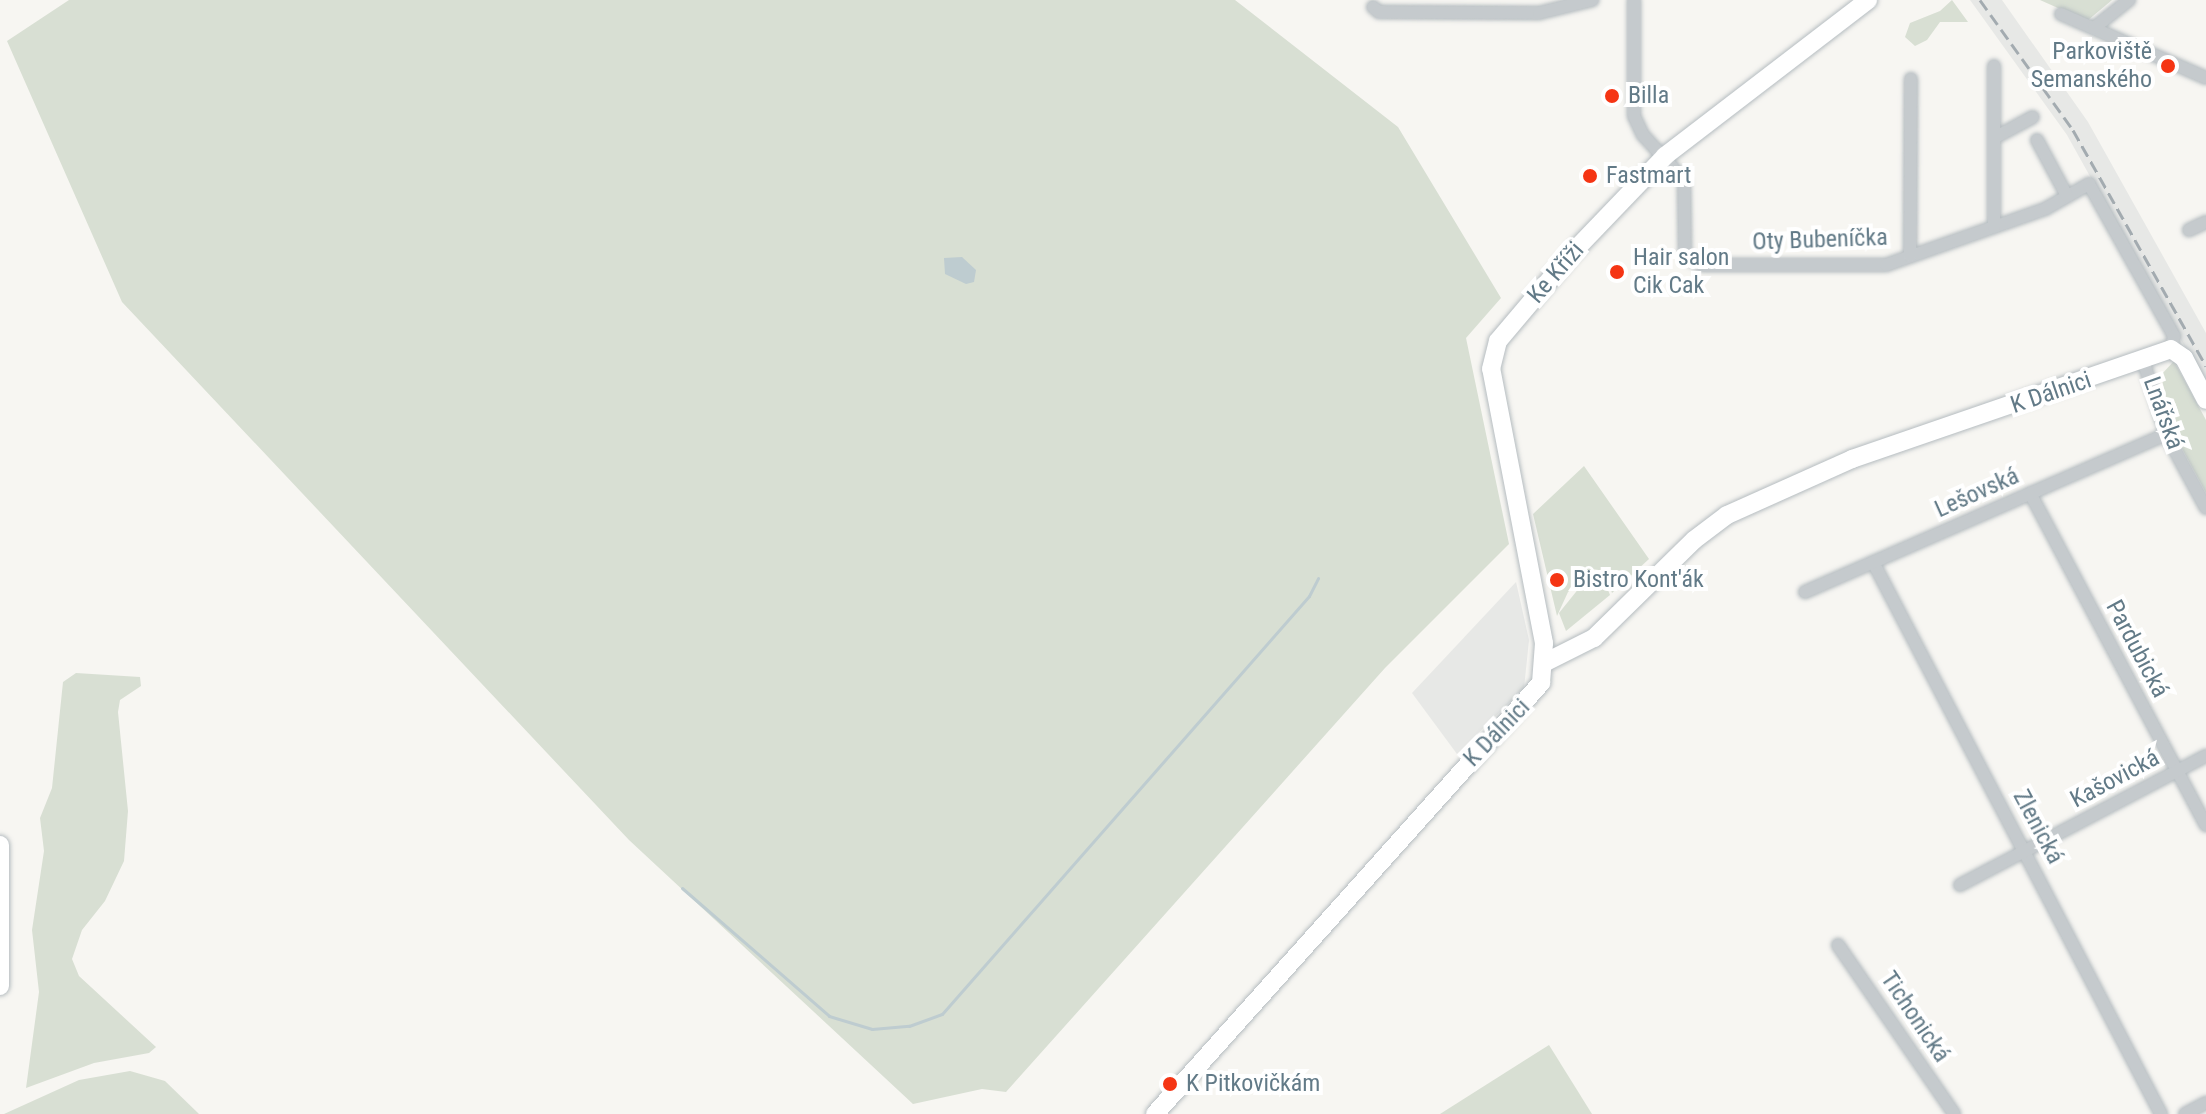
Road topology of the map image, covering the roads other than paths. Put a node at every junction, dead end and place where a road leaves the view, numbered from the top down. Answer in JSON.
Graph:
{"nodes":[{"id":1,"x":1592,"y":0,"type":"edge"},
{"id":2,"x":1634,"y":0,"type":"edge"},
{"id":3,"x":1868,"y":0,"type":"edge"},
{"id":4,"x":2129,"y":0,"type":"edge"},
{"id":5,"x":1373,"y":7,"type":"dead end"},
{"id":6,"x":2061,"y":14,"type":"dead end"},
{"id":7,"x":2094,"y":28,"type":"junction"},
{"id":8,"x":1994,"y":66,"type":"dead end"},
{"id":9,"x":2206,"y":78,"type":"edge"},
{"id":10,"x":1911,"y":79,"type":"dead end"},
{"id":11,"x":2033,"y":117,"type":"dead end"},
{"id":12,"x":1994,"y":138,"type":"junction"},
{"id":13,"x":2037,"y":140,"type":"dead end"},
{"id":14,"x":1665,"y":156,"type":"junction"},
{"id":15,"x":2067,"y":196,"type":"junction"},
{"id":16,"x":2206,"y":222,"type":"edge"},
{"id":17,"x":1994,"y":227,"type":"junction"},
{"id":18,"x":2189,"y":230,"type":"dead end"},
{"id":19,"x":1910,"y":256,"type":"junction"},
{"id":20,"x":2171,"y":349,"type":"junction"},
{"id":21,"x":2143,"y":360,"type":"junction"},
{"id":22,"x":2206,"y":400,"type":"edge"},
{"id":23,"x":2166,"y":434,"type":"junction"},
{"id":24,"x":2030,"y":493,"type":"junction"},
{"id":25,"x":2206,"y":508,"type":"edge"},
{"id":26,"x":1873,"y":562,"type":"junction"},
{"id":27,"x":1805,"y":592,"type":"dead end"},
{"id":28,"x":1546,"y":662,"type":"junction"},
{"id":29,"x":2206,"y":756,"type":"edge"},
{"id":30,"x":2177,"y":771,"type":"junction"},
{"id":31,"x":2206,"y":825,"type":"edge"},
{"id":32,"x":0,"y":845,"type":"edge"},
{"id":33,"x":2026,"y":850,"type":"junction"},
{"id":34,"x":1960,"y":885,"type":"dead end"},
{"id":35,"x":1838,"y":945,"type":"dead end"},
{"id":36,"x":0,"y":986,"type":"edge"},
{"id":37,"x":2206,"y":1103,"type":"edge"},
{"id":38,"x":1155,"y":1114,"type":"edge"},
{"id":39,"x":1954,"y":1114,"type":"edge"},
{"id":40,"x":2161,"y":1114,"type":"edge"},
{"id":41,"x":2185,"y":1114,"type":"edge"}],
"edges":[{"from":1,"to":5,"type":"street"},
{"from":2,"to":14,"type":"street"},
{"from":3,"to":14,"type":"street","name":"Ke Kříži"},
{"from":4,"to":7,"type":"street"},
{"from":6,"to":7,"type":"street"},
{"from":7,"to":9,"type":"street"},
{"from":8,"to":12,"type":"street"},
{"from":10,"to":19,"type":"street","name":"Oty Bubeníčka"},
{"from":11,"to":12,"type":"street"},
{"from":12,"to":17,"type":"street"},
{"from":13,"to":15,"type":"street"},
{"from":14,"to":19,"type":"street","name":"Oty Bubeníčka"},
{"from":14,"to":28,"type":"street","name":"Ke Kříži"},
{"from":15,"to":17,"type":"street","name":"Oty Bubeníčka"},
{"from":15,"to":20,"type":"street"},
{"from":16,"to":18,"type":"street"},
{"from":17,"to":19,"type":"street","name":"Oty Bubeníčka"},
{"from":20,"to":21,"type":"street","name":"K Dálnici"},
{"from":20,"to":22,"type":"street","name":"Lnářská"},
{"from":21,"to":23,"type":"street","name":"Lnářská"},
{"from":21,"to":28,"type":"street","name":"K Dálnici"},
{"from":23,"to":24,"type":"street","name":"Lešovská"},
{"from":23,"to":25,"type":"street","name":"Lnářská"},
{"from":24,"to":26,"type":"street","name":"Lešovská"},
{"from":24,"to":30,"type":"street","name":"Pardubická"},
{"from":26,"to":27,"type":"street","name":"Lešovská"},
{"from":26,"to":33,"type":"street","name":"Zlenická"},
{"from":28,"to":38,"type":"street","name":"K Dálnici"},
{"from":29,"to":30,"type":"street","name":"Kašovická"},
{"from":30,"to":31,"type":"street","name":"Pardubická"},
{"from":30,"to":33,"type":"street","name":"Kašovická"},
{"from":32,"to":36,"type":"street"},
{"from":33,"to":34,"type":"street","name":"Kašovická"},
{"from":33,"to":40,"type":"street","name":"Zlenická"},
{"from":35,"to":39,"type":"street","name":"Tichonická"},
{"from":37,"to":41,"type":"street"}]}
